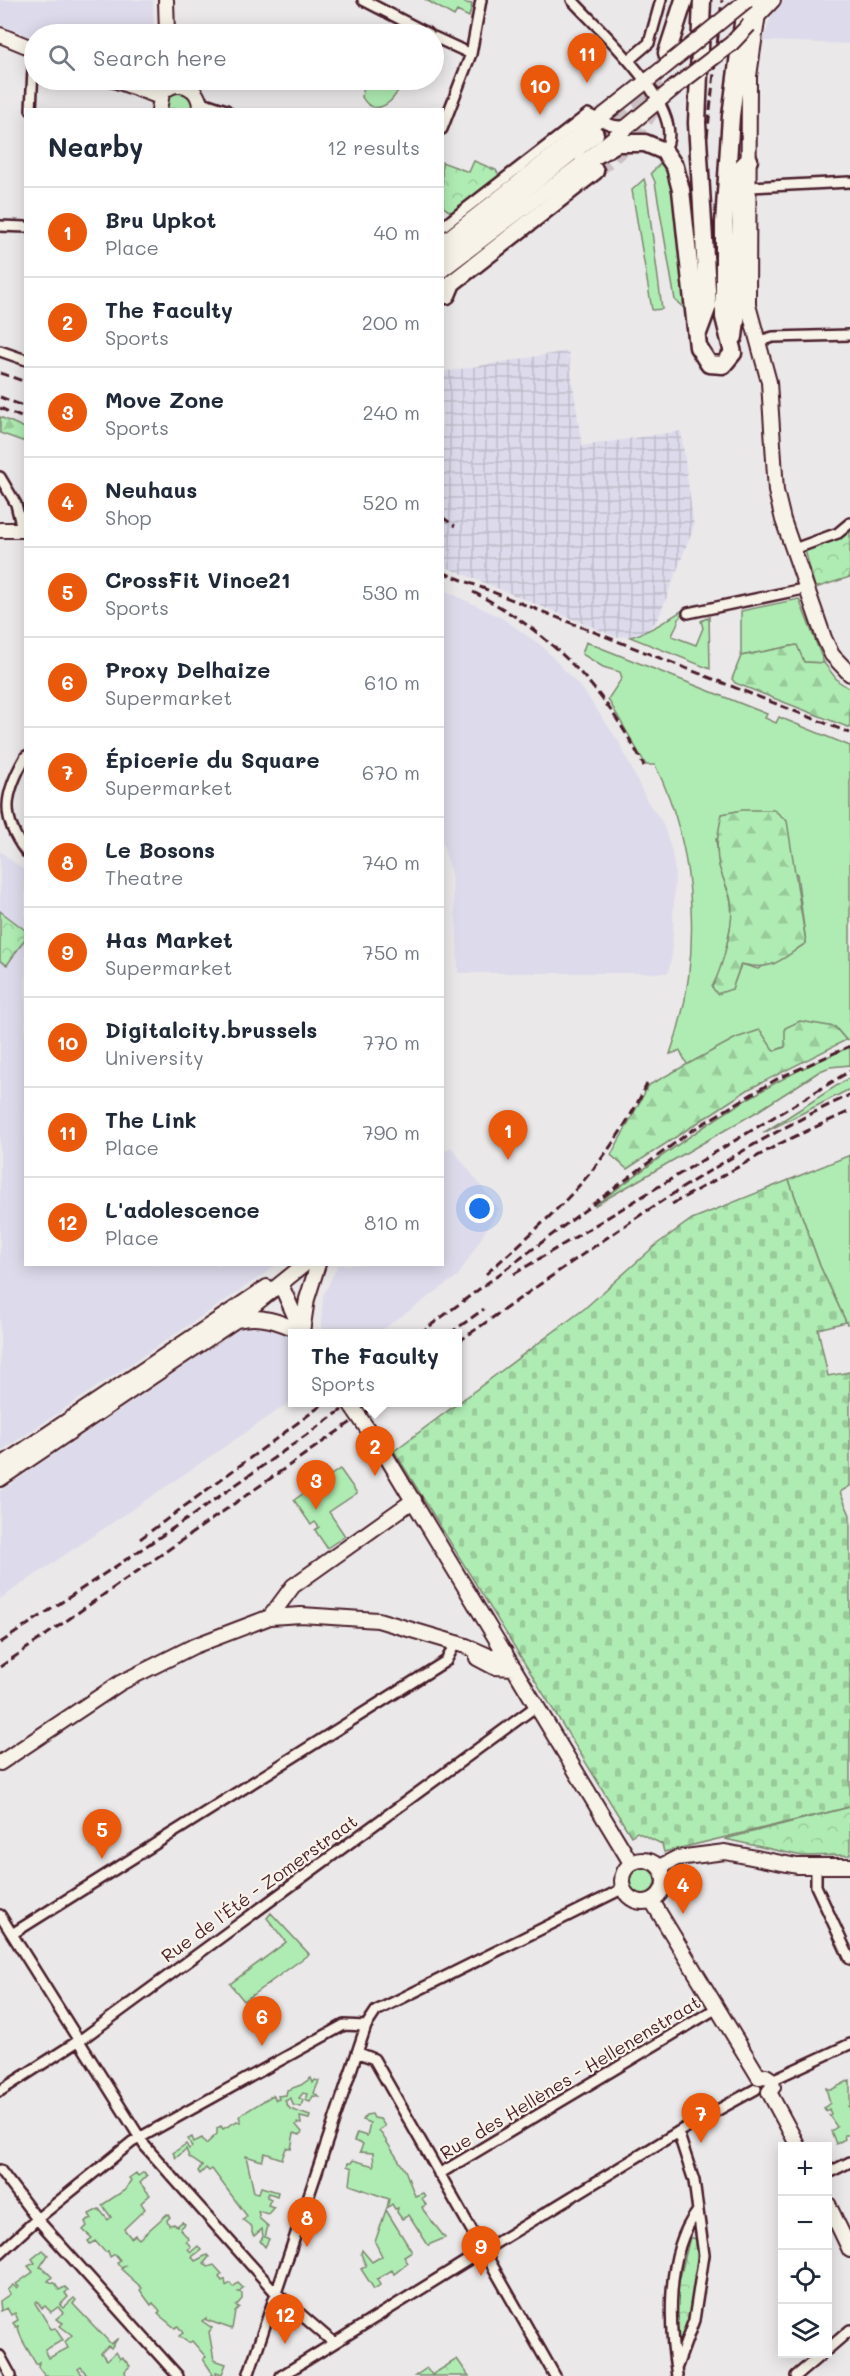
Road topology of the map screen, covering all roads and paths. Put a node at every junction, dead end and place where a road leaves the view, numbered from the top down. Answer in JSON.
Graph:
{"nodes":[{"id":1,"x":166,"y":0,"type":"edge"},
{"id":2,"x":363,"y":0,"type":"edge"},
{"id":3,"x":481,"y":0,"type":"edge"},
{"id":4,"x":572,"y":0,"type":"edge"},
{"id":5,"x":661,"y":0,"type":"edge"},
{"id":6,"x":684,"y":0,"type":"edge"},
{"id":7,"x":702,"y":0,"type":"edge"},
{"id":8,"x":746,"y":0,"type":"edge"},
{"id":9,"x":760,"y":0,"type":"edge"},
{"id":10,"x":773,"y":0,"type":"edge"},
{"id":11,"x":752,"y":21,"type":"junction"},
{"id":12,"x":167,"y":24,"type":"edge"},
{"id":13,"x":410,"y":24,"type":"edge"},
{"id":14,"x":0,"y":35,"type":"edge"},
{"id":15,"x":444,"y":42,"type":"edge"},
{"id":16,"x":24,"y":44,"type":"edge"},
{"id":17,"x":471,"y":54,"type":"junction"},
{"id":18,"x":629,"y":60,"type":"junction"},
{"id":19,"x":664,"y":61,"type":"junction"},
{"id":20,"x":646,"y":82,"type":"junction"},
{"id":21,"x":32,"y":90,"type":"edge"},
{"id":22,"x":193,"y":90,"type":"edge"},
{"id":23,"x":659,"y":101,"type":"junction"},
{"id":24,"x":200,"y":105,"type":"edge"},
{"id":25,"x":31,"y":108,"type":"edge"},
{"id":26,"x":216,"y":108,"type":"edge"},
{"id":27,"x":444,"y":124,"type":"edge"},
{"id":28,"x":628,"y":124,"type":"junction"},
{"id":29,"x":597,"y":127,"type":"junction"},
{"id":30,"x":664,"y":151,"type":"junction"},
{"id":31,"x":749,"y":160,"type":"junction"},
{"id":32,"x":589,"y":167,"type":"junction"},
{"id":33,"x":850,"y":182,"type":"edge"},
{"id":34,"x":750,"y":187,"type":"junction"},
{"id":35,"x":444,"y":225,"type":"edge"},
{"id":36,"x":0,"y":226,"type":"edge"},
{"id":37,"x":24,"y":227,"type":"edge"},
{"id":38,"x":444,"y":242,"type":"edge"},
{"id":39,"x":444,"y":252,"type":"edge"},
{"id":40,"x":444,"y":269,"type":"edge"},
{"id":41,"x":447,"y":295,"type":"dead end"},
{"id":42,"x":850,"y":335,"type":"edge"},
{"id":43,"x":696,"y":338,"type":"junction"},
{"id":44,"x":759,"y":340,"type":"junction"},
{"id":45,"x":733,"y":344,"type":"junction"},
{"id":46,"x":0,"y":351,"type":"edge"},
{"id":47,"x":24,"y":359,"type":"edge"},
{"id":48,"x":0,"y":477,"type":"edge"},
{"id":49,"x":850,"y":523,"type":"edge"},
{"id":50,"x":0,"y":530,"type":"edge"},
{"id":51,"x":24,"y":530,"type":"edge"},
{"id":52,"x":794,"y":549,"type":"junction"},
{"id":53,"x":808,"y":588,"type":"junction"},
{"id":54,"x":688,"y":614,"type":"dead end"},
{"id":55,"x":850,"y":674,"type":"edge"},
{"id":56,"x":24,"y":760,"type":"edge"},
{"id":57,"x":24,"y":850,"type":"edge"},
{"id":58,"x":303,"y":1266,"type":"edge"},
{"id":59,"x":317,"y":1266,"type":"edge"},
{"id":60,"x":281,"y":1285,"type":"junction"},
{"id":61,"x":233,"y":1322,"type":"junction"},
{"id":62,"x":293,"y":1329,"type":"edge"},
{"id":63,"x":300,"y":1329,"type":"edge"},
{"id":64,"x":303,"y":1329,"type":"edge"},
{"id":65,"x":352,"y":1407,"type":"edge"},
{"id":66,"x":55,"y":1435,"type":"junction"},
{"id":67,"x":0,"y":1466,"type":"edge"},
{"id":68,"x":0,"y":1479,"type":"edge"},
{"id":69,"x":414,"y":1500,"type":"junction"},
{"id":70,"x":270,"y":1617,"type":"junction"},
{"id":71,"x":455,"y":1644,"type":"junction"},
{"id":72,"x":505,"y":1652,"type":"junction"},
{"id":73,"x":514,"y":1668,"type":"junction"},
{"id":74,"x":535,"y":1707,"type":"junction"},
{"id":75,"x":0,"y":1763,"type":"edge"},
{"id":76,"x":631,"y":1863,"type":"junction"},
{"id":77,"x":850,"y":1866,"type":"edge"},
{"id":78,"x":659,"y":1867,"type":"junction"},
{"id":79,"x":816,"y":1868,"type":"junction"},
{"id":80,"x":622,"y":1889,"type":"junction"},
{"id":81,"x":652,"y":1900,"type":"junction"},
{"id":82,"x":0,"y":1915,"type":"edge"},
{"id":83,"x":12,"y":1934,"type":"junction"},
{"id":84,"x":850,"y":1959,"type":"edge"},
{"id":85,"x":717,"y":2008,"type":"junction"},
{"id":86,"x":366,"y":2026,"type":"junction"},
{"id":87,"x":78,"y":2041,"type":"junction"},
{"id":88,"x":850,"y":2044,"type":"edge"},
{"id":89,"x":359,"y":2054,"type":"junction"},
{"id":90,"x":764,"y":2085,"type":"junction"},
{"id":91,"x":0,"y":2091,"type":"edge"},
{"id":92,"x":678,"y":2132,"type":"junction"},
{"id":93,"x":139,"y":2138,"type":"junction"},
{"id":94,"x":796,"y":2142,"type":"edge"},
{"id":95,"x":850,"y":2162,"type":"edge"},
{"id":96,"x":0,"y":2170,"type":"edge"},
{"id":97,"x":832,"y":2171,"type":"edge"},
{"id":98,"x":440,"y":2174,"type":"junction"},
{"id":99,"x":697,"y":2212,"type":"junction"},
{"id":100,"x":832,"y":2212,"type":"edge"},
{"id":101,"x":37,"y":2219,"type":"junction"},
{"id":102,"x":686,"y":2234,"type":"junction"},
{"id":103,"x":702,"y":2236,"type":"junction"},
{"id":104,"x":479,"y":2243,"type":"junction"},
{"id":105,"x":491,"y":2246,"type":"junction"},
{"id":106,"x":850,"y":2250,"type":"edge"},
{"id":107,"x":0,"y":2253,"type":"edge"},
{"id":108,"x":476,"y":2255,"type":"junction"},
{"id":109,"x":488,"y":2258,"type":"junction"},
{"id":110,"x":276,"y":2293,"type":"junction"},
{"id":111,"x":850,"y":2330,"type":"edge"},
{"id":112,"x":670,"y":2337,"type":"junction"},
{"id":113,"x":687,"y":2342,"type":"junction"},
{"id":114,"x":334,"y":2343,"type":"junction"},
{"id":115,"x":832,"y":2346,"type":"edge"},
{"id":116,"x":0,"y":2356,"type":"edge"},
{"id":117,"x":817,"y":2358,"type":"edge"},
{"id":118,"x":676,"y":2372,"type":"edge"},
{"id":119,"x":11,"y":2376,"type":"edge"},
{"id":120,"x":178,"y":2376,"type":"edge"},
{"id":121,"x":248,"y":2376,"type":"edge"},
{"id":122,"x":281,"y":2376,"type":"edge"},
{"id":123,"x":555,"y":2376,"type":"edge"},
{"id":124,"x":796,"y":2376,"type":"edge"}],
"edges":[{"from":1,"to":12,"type":"street"},
{"from":2,"to":13,"type":"street"},
{"from":3,"to":17,"type":"street"},
{"from":4,"to":18,"type":"street"},
{"from":5,"to":18,"type":"street"},
{"from":6,"to":19,"type":"highway"},
{"from":7,"to":43,"type":"highway"},
{"from":8,"to":19,"type":"street","bridge":true},
{"from":8,"to":45,"type":"highway"},
{"from":9,"to":11,"type":"street"},
{"from":10,"to":11,"type":"street"},
{"from":11,"to":23,"type":"street","bridge":true},
{"from":11,"to":31,"type":"street"},
{"from":14,"to":16,"type":"street"},
{"from":15,"to":17,"type":"street"},
{"from":17,"to":27,"type":"street"},
{"from":18,"to":20,"type":"street"},
{"from":19,"to":20,"type":"street"},
{"from":20,"to":23,"type":"street"},
{"from":20,"to":29,"type":"street"},
{"from":21,"to":25,"type":"street"},
{"from":22,"to":24,"type":"street"},
{"from":23,"to":28,"type":"street"},
{"from":23,"to":30,"type":"street"},
{"from":24,"to":26,"type":"street"},
{"from":28,"to":29,"type":"street"},
{"from":28,"to":32,"type":"street"},
{"from":29,"to":35,"type":"street"},
{"from":29,"to":38,"type":"street"},
{"from":29,"to":39,"type":"highway"},
{"from":30,"to":32,"type":"highway"},
{"from":30,"to":43,"type":"highway"},
{"from":31,"to":34,"type":"street"},
{"from":31,"to":45,"type":"highway"},
{"from":32,"to":40,"type":"street"},
{"from":32,"to":41,"type":"highway"},
{"from":33,"to":34,"type":"street"},
{"from":34,"to":44,"type":"street"},
{"from":36,"to":37,"type":"street"},
{"from":42,"to":44,"type":"street"},
{"from":43,"to":45,"type":"highway"},
{"from":44,"to":52,"type":"street"},
{"from":46,"to":47,"type":"street"},
{"from":48,"to":51,"type":"street"},
{"from":49,"to":52,"type":"street"},
{"from":50,"to":51,"type":"street"},
{"from":52,"to":53,"type":"street"},
{"from":53,"to":54,"type":"street"},
{"from":53,"to":55,"type":"street"},
{"from":56,"to":57,"type":"street"},
{"from":58,"to":60,"type":"street"},
{"from":59,"to":64,"type":"street"},
{"from":60,"to":61,"type":"street"},
{"from":60,"to":63,"type":"street"},
{"from":60,"to":66,"type":"street"},
{"from":61,"to":62,"type":"street"},
{"from":61,"to":66,"type":"street"},
{"from":65,"to":69,"type":"street","bridge":true},
{"from":66,"to":67,"type":"street"},
{"from":66,"to":68,"type":"street"},
{"from":69,"to":70,"type":"street"},
{"from":69,"to":72,"type":"street"},
{"from":70,"to":71,"type":"street"},
{"from":70,"to":75,"type":"street"},
{"from":71,"to":72,"type":"street"},
{"from":71,"to":73,"type":"street"},
{"from":71,"to":83,"type":"street"},
{"from":72,"to":73,"type":"street"},
{"from":73,"to":74,"type":"street"},
{"from":74,"to":76,"type":"street"},
{"from":74,"to":87,"type":"street","name":"Rue de l'Été - Zomerstraat"},
{"from":76,"to":78,"type":"street"},
{"from":76,"to":80,"type":"street"},
{"from":77,"to":79,"type":"street"},
{"from":78,"to":79,"type":"street"},
{"from":78,"to":81,"type":"street"},
{"from":79,"to":84,"type":"street"},
{"from":80,"to":81,"type":"street"},
{"from":80,"to":86,"type":"street"},
{"from":81,"to":85,"type":"street"},
{"from":82,"to":83,"type":"street"},
{"from":83,"to":87,"type":"street"},
{"from":85,"to":90,"type":"street"},
{"from":85,"to":98,"type":"street","name":"Rue des Hellènes - Hellenenstraat"},
{"from":86,"to":89,"type":"street"},
{"from":86,"to":93,"type":"street"},
{"from":87,"to":91,"type":"street","name":"Rue de l'Été - Zomerstraat"},
{"from":87,"to":93,"type":"street"},
{"from":88,"to":90,"type":"street"},
{"from":89,"to":98,"type":"street"},
{"from":89,"to":110,"type":"street"},
{"from":90,"to":92,"type":"street"},
{"from":90,"to":94,"type":"street"},
{"from":92,"to":99,"type":"street"},
{"from":92,"to":105,"type":"street"},
{"from":93,"to":101,"type":"street"},
{"from":93,"to":110,"type":"street"},
{"from":95,"to":97,"type":"street"},
{"from":96,"to":101,"type":"street"},
{"from":98,"to":104,"type":"street"},
{"from":99,"to":102,"type":"street"},
{"from":99,"to":103,"type":"street"},
{"from":100,"to":106,"type":"street"},
{"from":101,"to":107,"type":"street"},
{"from":101,"to":120,"type":"street"},
{"from":102,"to":103,"type":"street"},
{"from":102,"to":112,"type":"street"},
{"from":103,"to":113,"type":"street"},
{"from":104,"to":105,"type":"street"},
{"from":104,"to":108,"type":"street"},
{"from":105,"to":109,"type":"street"},
{"from":108,"to":109,"type":"street"},
{"from":108,"to":114,"type":"street"},
{"from":109,"to":123,"type":"street"},
{"from":110,"to":114,"type":"street"},
{"from":110,"to":121,"type":"street"},
{"from":111,"to":115,"type":"street"},
{"from":112,"to":113,"type":"street"},
{"from":112,"to":118,"type":"street"},
{"from":113,"to":118,"type":"street"},
{"from":114,"to":122,"type":"street"},
{"from":116,"to":119,"type":"street"},
{"from":117,"to":124,"type":"street"}]}
